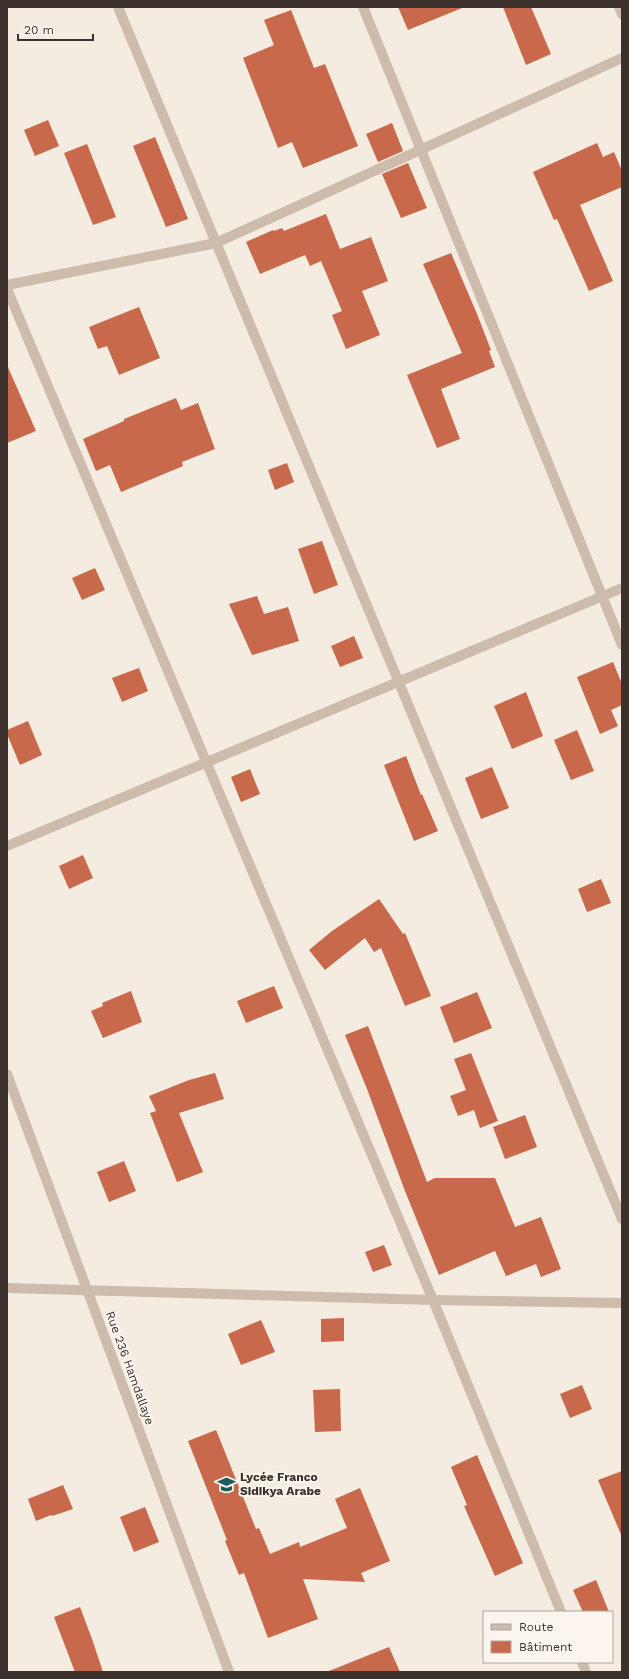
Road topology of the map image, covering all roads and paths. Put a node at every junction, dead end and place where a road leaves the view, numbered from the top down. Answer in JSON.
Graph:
{"nodes":[{"id":1,"x":118,"y":7,"type":"edge"},
{"id":2,"x":363,"y":7,"type":"edge"},
{"id":3,"x":619,"y":7,"type":"edge"},
{"id":4,"x":622,"y":14,"type":"edge"},
{"id":5,"x":622,"y":58,"type":"edge"},
{"id":6,"x":421,"y":150,"type":"junction"},
{"id":7,"x":216,"y":243,"type":"junction"},
{"id":8,"x":7,"y":285,"type":"edge"},
{"id":9,"x":7,"y":289,"type":"edge"},
{"id":10,"x":622,"y":588,"type":"edge"},
{"id":11,"x":602,"y":596,"type":"junction"},
{"id":12,"x":622,"y":645,"type":"edge"},
{"id":13,"x":398,"y":681,"type":"junction"},
{"id":14,"x":207,"y":763,"type":"junction"},
{"id":15,"x":7,"y":846,"type":"edge"},
{"id":16,"x":7,"y":1074,"type":"edge"},
{"id":17,"x":622,"y":1219,"type":"edge"},
{"id":18,"x":7,"y":1288,"type":"edge"},
{"id":19,"x":87,"y":1290,"type":"junction"},
{"id":20,"x":433,"y":1300,"type":"junction"},
{"id":21,"x":622,"y":1303,"type":"edge"},
{"id":22,"x":561,"y":1611,"type":"edge"},
{"id":23,"x":229,"y":1672,"type":"edge"}],
"edges":[{"from":1,"to":7,"type":"street"},
{"from":2,"to":6,"type":"street"},
{"from":3,"to":4,"type":"street"},
{"from":5,"to":6,"type":"street"},
{"from":6,"to":7,"type":"street"},
{"from":6,"to":11,"type":"street"},
{"from":7,"to":8,"type":"street"},
{"from":7,"to":13,"type":"street"},
{"from":9,"to":14,"type":"street"},
{"from":10,"to":11,"type":"street"},
{"from":11,"to":12,"type":"street"},
{"from":11,"to":13,"type":"street"},
{"from":13,"to":14,"type":"street"},
{"from":13,"to":17,"type":"street"},
{"from":14,"to":15,"type":"street"},
{"from":14,"to":20,"type":"street"},
{"from":16,"to":19,"type":"street","name":"Rue 236 Hamdallaye"},
{"from":18,"to":19,"type":"street"},
{"from":19,"to":20,"type":"street"},
{"from":19,"to":23,"type":"street","name":"Rue 236 Hamdallaye"},
{"from":20,"to":21,"type":"street"},
{"from":20,"to":22,"type":"street"}]}
